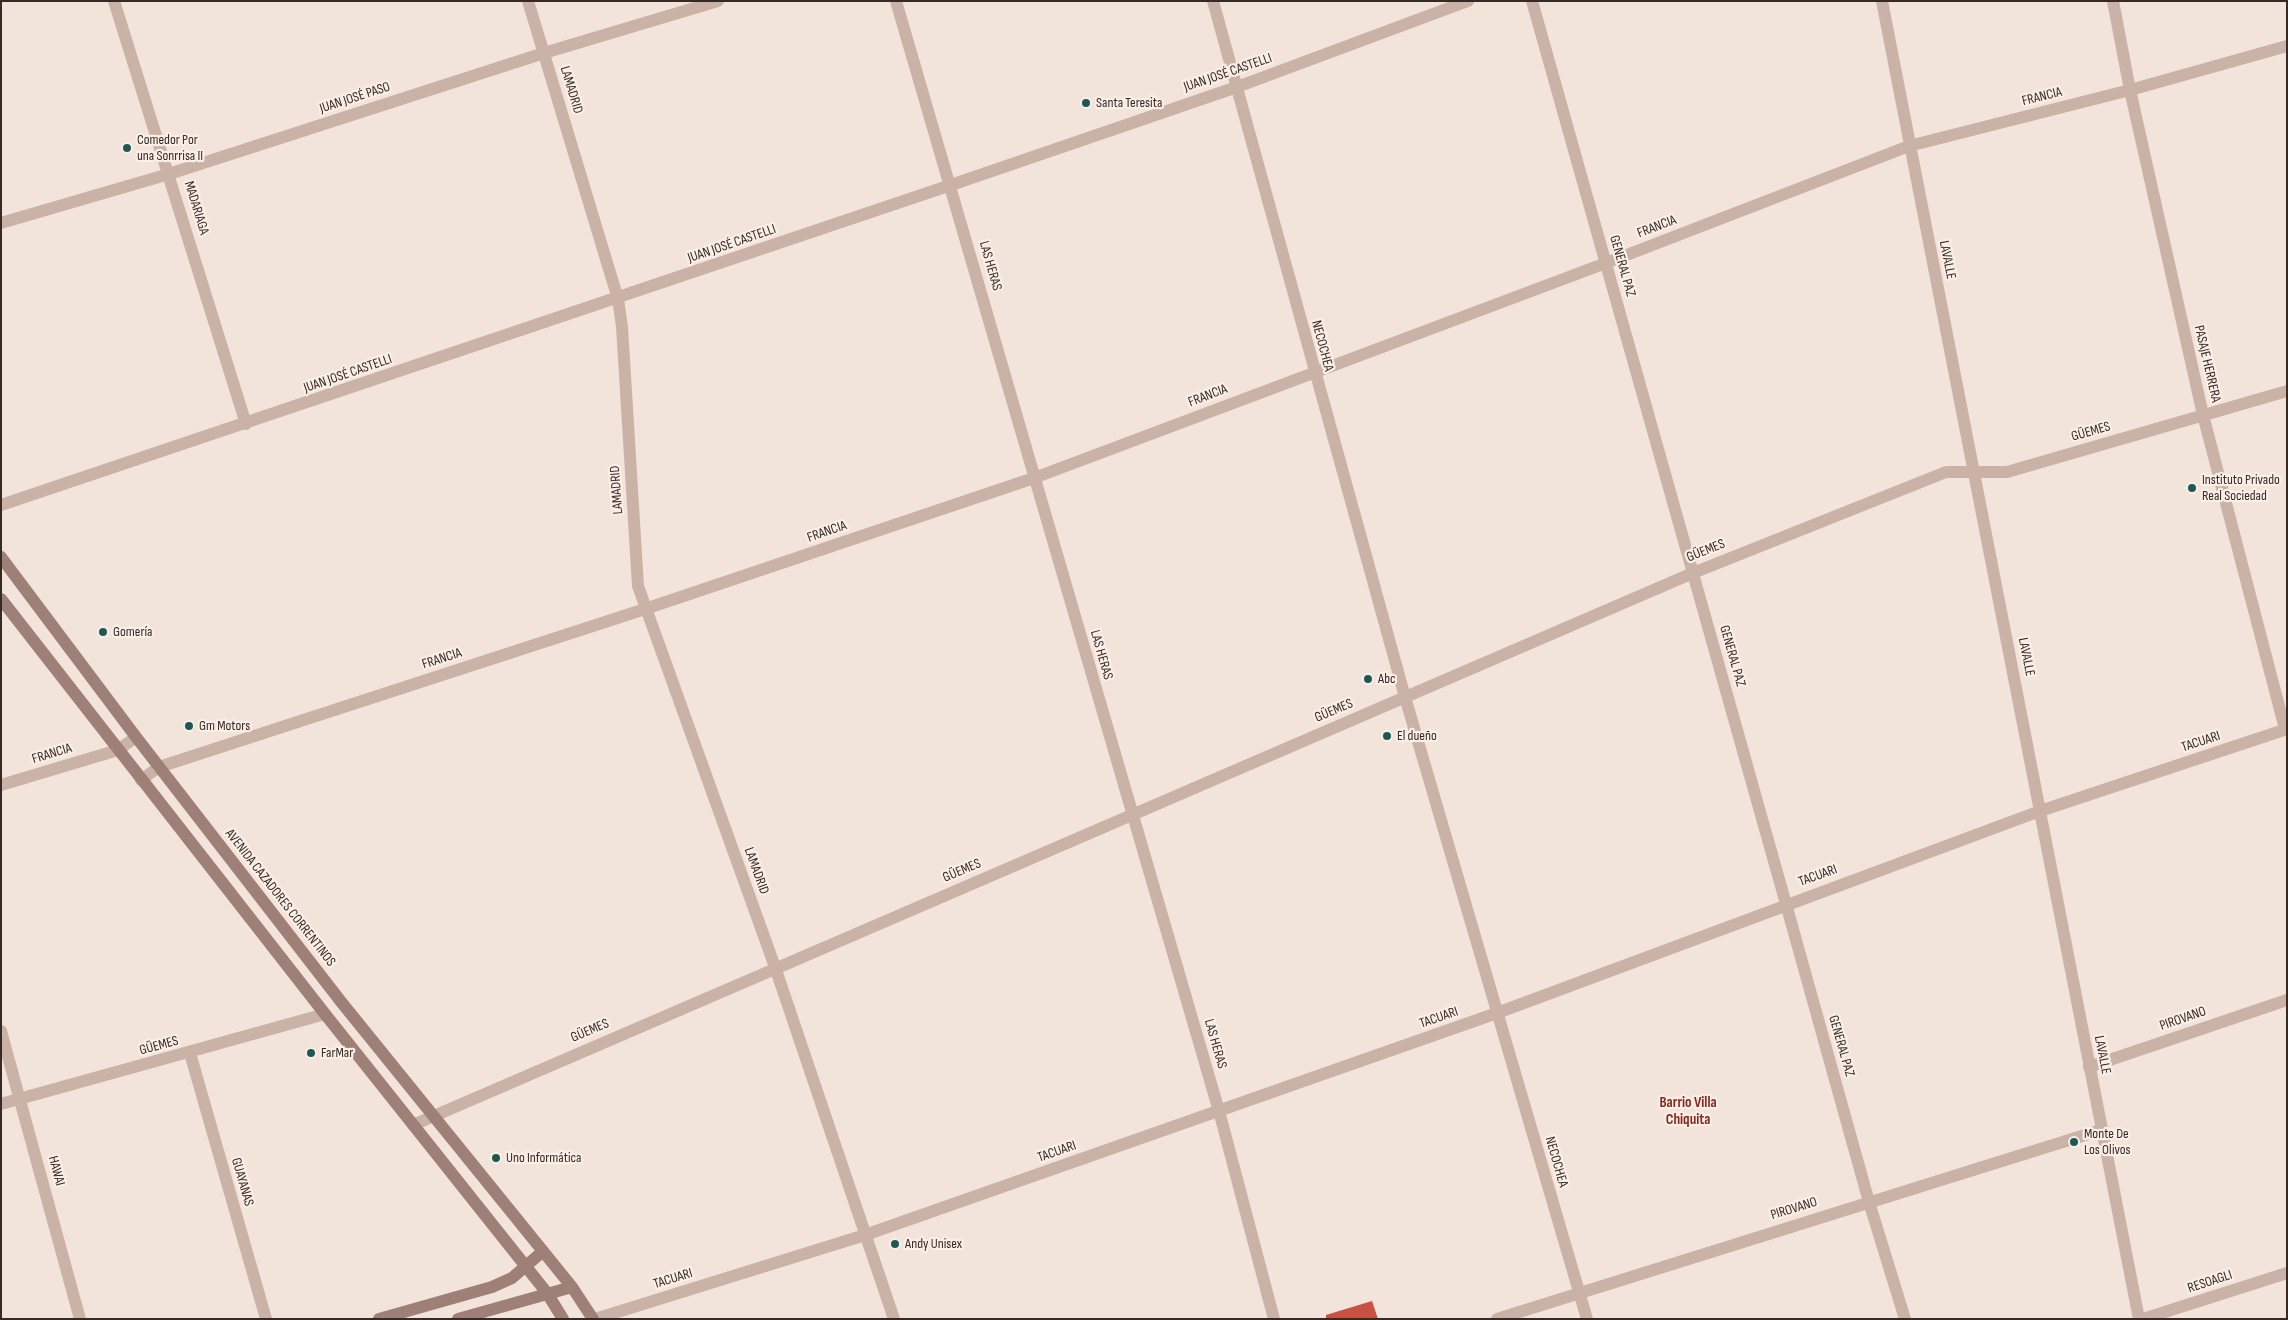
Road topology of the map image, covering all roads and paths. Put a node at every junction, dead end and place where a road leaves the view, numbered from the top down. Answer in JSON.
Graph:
{"nodes":[{"id":1,"x":114,"y":1,"type":"edge"},
{"id":2,"x":528,"y":1,"type":"edge"},
{"id":3,"x":718,"y":1,"type":"edge"},
{"id":4,"x":896,"y":1,"type":"edge"},
{"id":5,"x":1213,"y":1,"type":"edge"},
{"id":6,"x":1468,"y":1,"type":"edge"},
{"id":7,"x":1532,"y":1,"type":"edge"},
{"id":8,"x":1882,"y":1,"type":"edge"},
{"id":9,"x":2113,"y":1,"type":"edge"},
{"id":10,"x":2287,"y":46,"type":"edge"},
{"id":11,"x":544,"y":53,"type":"junction"},
{"id":12,"x":1237,"y":86,"type":"junction"},
{"id":13,"x":2130,"y":90,"type":"junction"},
{"id":14,"x":1909,"y":146,"type":"junction"},
{"id":15,"x":169,"y":174,"type":"junction"},
{"id":16,"x":952,"y":185,"type":"junction"},
{"id":17,"x":1,"y":222,"type":"edge"},
{"id":18,"x":1606,"y":263,"type":"junction"},
{"id":19,"x":618,"y":299,"type":"junction"},
{"id":20,"x":1314,"y":371,"type":"junction"},
{"id":21,"x":2287,"y":391,"type":"edge"},
{"id":22,"x":2203,"y":416,"type":"junction"},
{"id":23,"x":246,"y":424,"type":"junction"},
{"id":24,"x":1975,"y":472,"type":"junction"},
{"id":25,"x":1034,"y":478,"type":"junction"},
{"id":26,"x":1,"y":505,"type":"edge"},
{"id":27,"x":1,"y":557,"type":"edge"},
{"id":28,"x":1693,"y":573,"type":"junction"},
{"id":29,"x":1,"y":599,"type":"edge"},
{"id":30,"x":645,"y":609,"type":"junction"},
{"id":31,"x":1405,"y":698,"type":"junction"},
{"id":32,"x":2286,"y":729,"type":"edge"},
{"id":33,"x":136,"y":737,"type":"junction"},
{"id":34,"x":118,"y":750,"type":"junction"},
{"id":35,"x":159,"y":767,"type":"junction"},
{"id":36,"x":142,"y":780,"type":"junction"},
{"id":37,"x":1,"y":785,"type":"edge"},
{"id":38,"x":2040,"y":811,"type":"junction"},
{"id":39,"x":1132,"y":814,"type":"junction"},
{"id":40,"x":1786,"y":904,"type":"junction"},
{"id":41,"x":775,"y":967,"type":"junction"},
{"id":42,"x":2287,"y":1000,"type":"edge"},
{"id":43,"x":1497,"y":1013,"type":"junction"},
{"id":44,"x":325,"y":1014,"type":"junction"},
{"id":45,"x":1,"y":1031,"type":"edge"},
{"id":46,"x":190,"y":1053,"type":"junction"},
{"id":47,"x":2089,"y":1067,"type":"junction"},
{"id":48,"x":20,"y":1099,"type":"junction"},
{"id":49,"x":1,"y":1104,"type":"edge"},
{"id":50,"x":1219,"y":1112,"type":"junction"},
{"id":51,"x":432,"y":1116,"type":"junction"},
{"id":52,"x":413,"y":1125,"type":"junction"},
{"id":53,"x":2100,"y":1130,"type":"junction"},
{"id":54,"x":1869,"y":1202,"type":"junction"},
{"id":55,"x":865,"y":1235,"type":"junction"},
{"id":56,"x":542,"y":1252,"type":"junction"},
{"id":57,"x":526,"y":1268,"type":"junction"},
{"id":58,"x":2287,"y":1273,"type":"edge"},
{"id":59,"x":572,"y":1287,"type":"junction"},
{"id":60,"x":1579,"y":1292,"type":"junction"},
{"id":61,"x":547,"y":1293,"type":"junction"},
{"id":62,"x":80,"y":1319,"type":"edge"},
{"id":63,"x":266,"y":1319,"type":"edge"},
{"id":64,"x":379,"y":1319,"type":"edge"},
{"id":65,"x":458,"y":1319,"type":"edge"},
{"id":66,"x":563,"y":1319,"type":"edge"},
{"id":67,"x":594,"y":1319,"type":"edge"},
{"id":68,"x":894,"y":1319,"type":"edge"},
{"id":69,"x":1274,"y":1319,"type":"edge"},
{"id":70,"x":1497,"y":1319,"type":"edge"},
{"id":71,"x":1587,"y":1319,"type":"edge"},
{"id":72,"x":1905,"y":1319,"type":"edge"},
{"id":73,"x":2139,"y":1319,"type":"edge"},
{"id":74,"x":2143,"y":1319,"type":"edge"}],
"edges":[{"from":1,"to":15,"type":"street","name":"MADARIAGA"},
{"from":2,"to":11,"type":"street","name":"LAMADRID"},
{"from":3,"to":11,"type":"street","name":"JUAN JOSÉ PASO"},
{"from":4,"to":16,"type":"street","name":"LAS HERAS"},
{"from":5,"to":12,"type":"street","name":"NECOCHEA"},
{"from":6,"to":12,"type":"street","name":"JUAN JOSÉ CASTELLI"},
{"from":7,"to":18,"type":"street","name":"GENERAL PAZ"},
{"from":8,"to":14,"type":"street","name":"LAVALLE"},
{"from":9,"to":13,"type":"street","name":"PASAJE HERRERA"},
{"from":10,"to":13,"type":"street","name":"FRANCIA"},
{"from":11,"to":15,"type":"street","name":"JUAN JOSÉ PASO"},
{"from":11,"to":19,"type":"street","name":"LAMADRID"},
{"from":12,"to":16,"type":"street","name":"JUAN JOSÉ CASTELLI"},
{"from":12,"to":20,"type":"street","name":"NECOCHEA"},
{"from":13,"to":14,"type":"street","name":"FRANCIA"},
{"from":13,"to":22,"type":"street","name":"PASAJE HERRERA"},
{"from":14,"to":18,"type":"street","name":"FRANCIA"},
{"from":14,"to":24,"type":"street","name":"LAVALLE"},
{"from":15,"to":17,"type":"street","name":"JUAN JOSÉ PASO"},
{"from":15,"to":23,"type":"street","name":"MADARIAGA"},
{"from":16,"to":19,"type":"street","name":"JUAN JOSÉ CASTELLI"},
{"from":16,"to":25,"type":"street","name":"LAS HERAS"},
{"from":18,"to":20,"type":"street","name":"FRANCIA"},
{"from":18,"to":28,"type":"street","name":"GENERAL PAZ"},
{"from":19,"to":23,"type":"street","name":"JUAN JOSÉ CASTELLI"},
{"from":19,"to":30,"type":"street","name":"LAMADRID"},
{"from":20,"to":25,"type":"street","name":"FRANCIA"},
{"from":20,"to":31,"type":"street","name":"NECOCHEA"},
{"from":21,"to":22,"type":"street","name":"GÜEMES"},
{"from":22,"to":24,"type":"street","name":"GÜEMES"},
{"from":22,"to":32,"type":"street","name":"PASAJE HERRERA"},
{"from":23,"to":26,"type":"street","name":"JUAN JOSÉ CASTELLI"},
{"from":24,"to":28,"type":"street","name":"GÜEMES"},
{"from":24,"to":38,"type":"street","name":"LAVALLE"},
{"from":25,"to":30,"type":"street","name":"FRANCIA"},
{"from":25,"to":39,"type":"street","name":"LAS HERAS"},
{"from":27,"to":33,"type":"main road","name":"AVENIDA CAZADORES CORRENTINOS"},
{"from":28,"to":31,"type":"street","name":"GÜEMES"},
{"from":28,"to":40,"type":"street","name":"GENERAL PAZ"},
{"from":29,"to":34,"type":"main road"},
{"from":30,"to":35,"type":"street","name":"FRANCIA"},
{"from":30,"to":41,"type":"street","name":"LAMADRID"},
{"from":31,"to":39,"type":"street","name":"GÜEMES"},
{"from":31,"to":43,"type":"street","name":"NECOCHEA"},
{"from":32,"to":38,"type":"street","name":"TACUARI"},
{"from":33,"to":34,"type":"street","name":"FRANCIA"},
{"from":33,"to":35,"type":"main road","name":"AVENIDA CAZADORES CORRENTINOS"},
{"from":34,"to":36,"type":"main road"},
{"from":34,"to":37,"type":"street","name":"FRANCIA"},
{"from":35,"to":36,"type":"street","name":"FRANCIA"},
{"from":35,"to":51,"type":"main road","name":"AVENIDA CAZADORES CORRENTINOS"},
{"from":36,"to":44,"type":"main road"},
{"from":38,"to":40,"type":"street","name":"TACUARI"},
{"from":38,"to":47,"type":"street","name":"LAVALLE"},
{"from":39,"to":41,"type":"street","name":"GÜEMES"},
{"from":39,"to":50,"type":"street","name":"LAS HERAS"},
{"from":40,"to":43,"type":"street","name":"TACUARI"},
{"from":40,"to":54,"type":"street","name":"GENERAL PAZ"},
{"from":41,"to":51,"type":"street","name":"GÜEMES"},
{"from":41,"to":55,"type":"street","name":"LAMADRID"},
{"from":42,"to":47,"type":"street","name":"PIROVANO"},
{"from":43,"to":50,"type":"street","name":"TACUARI"},
{"from":43,"to":60,"type":"street","name":"NECOCHEA"},
{"from":44,"to":46,"type":"street","name":"GÜEMES"},
{"from":44,"to":52,"type":"main road"},
{"from":45,"to":48,"type":"street","name":"HAWAI"},
{"from":46,"to":48,"type":"street","name":"GÜEMES"},
{"from":46,"to":63,"type":"street","name":"GUAYANAS"},
{"from":47,"to":53,"type":"street","name":"LAVALLE"},
{"from":48,"to":49,"type":"street","name":"GÜEMES"},
{"from":48,"to":62,"type":"street","name":"HAWAI"},
{"from":50,"to":55,"type":"street","name":"TACUARI"},
{"from":50,"to":69,"type":"street","name":"LAS HERAS"},
{"from":51,"to":52,"type":"street","name":"GÜEMES"},
{"from":51,"to":56,"type":"main road","name":"AVENIDA CAZADORES CORRENTINOS"},
{"from":52,"to":57,"type":"main road"},
{"from":53,"to":54,"type":"street","name":"PIROVANO"},
{"from":53,"to":73,"type":"street","name":"LAVALLE"},
{"from":54,"to":60,"type":"street","name":"PIROVANO"},
{"from":54,"to":72,"type":"street","name":"GENERAL PAZ"},
{"from":55,"to":67,"type":"street","name":"TACUARI"},
{"from":55,"to":68,"type":"street"},
{"from":56,"to":57,"type":"main road"},
{"from":56,"to":59,"type":"main road","name":"AVENIDA CAZADORES CORRENTINOS"},
{"from":57,"to":61,"type":"main road"},
{"from":57,"to":64,"type":"main road"},
{"from":58,"to":74,"type":"street","name":"RESOAGLI"},
{"from":59,"to":61,"type":"main road"},
{"from":59,"to":67,"type":"main road","name":"AVENIDA CAZADORES CORRENTINOS"},
{"from":60,"to":70,"type":"street","name":"PIROVANO"},
{"from":60,"to":71,"type":"street","name":"NECOCHEA"},
{"from":61,"to":65,"type":"main road"},
{"from":61,"to":66,"type":"main road"}]}
